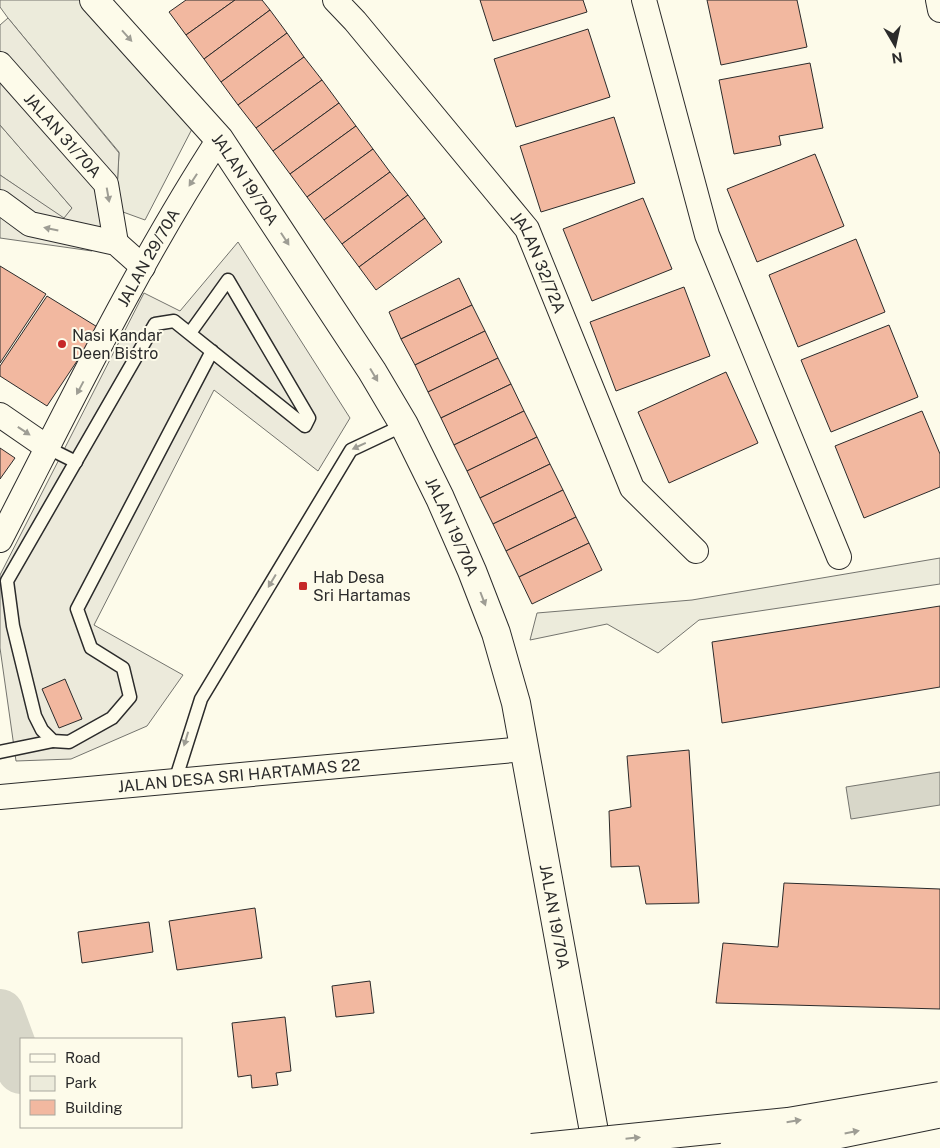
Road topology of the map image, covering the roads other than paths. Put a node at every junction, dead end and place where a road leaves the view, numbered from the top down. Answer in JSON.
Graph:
{"nodes":[{"id":1,"x":94,"y":0,"type":"edge"},
{"id":2,"x":335,"y":0,"type":"edge"},
{"id":3,"x":644,"y":0,"type":"edge"},
{"id":4,"x":938,"y":0,"type":"edge"},
{"id":5,"x":940,"y":10,"type":"edge"},
{"id":6,"x":0,"y":64,"type":"edge"},
{"id":7,"x":219,"y":139,"type":"junction"},
{"id":8,"x":0,"y":202,"type":"edge"},
{"id":9,"x":116,"y":243,"type":"junction"},
{"id":10,"x":143,"y":267,"type":"junction"},
{"id":11,"x":190,"y":333,"type":"junction"},
{"id":12,"x":212,"y":352,"type":"junction"},
{"id":13,"x":0,"y":415,"type":"edge"},
{"id":14,"x":404,"y":425,"type":"junction"},
{"id":15,"x":48,"y":448,"type":"junction"},
{"id":16,"x":76,"y":462,"type":"junction"},
{"id":17,"x":0,"y":540,"type":"edge"},
{"id":18,"x":696,"y":551,"type":"dead end"},
{"id":19,"x":839,"y":557,"type":"dead end"},
{"id":20,"x":0,"y":620,"type":"edge"},
{"id":21,"x":13,"y":626,"type":"junction"},
{"id":22,"x":53,"y":741,"type":"junction"},
{"id":23,"x":525,"y":749,"type":"junction"},
{"id":24,"x":0,"y":752,"type":"edge"},
{"id":25,"x":478,"y":754,"type":"junction"},
{"id":26,"x":174,"y":781,"type":"junction"},
{"id":27,"x":532,"y":781,"type":"junction"},
{"id":28,"x":0,"y":797,"type":"edge"},
{"id":29,"x":940,"y":1096,"type":"edge"},
{"id":30,"x":940,"y":1114,"type":"edge"},
{"id":31,"x":532,"y":1148,"type":"edge"},
{"id":32,"x":598,"y":1148,"type":"edge"},
{"id":33,"x":734,"y":1148,"type":"edge"}],
"edges":[{"from":1,"to":7,"type":"main road","name":"JALAN 19/70A","one_way":true},
{"from":2,"to":18,"type":"street","name":"JALAN 32/72A"},
{"from":3,"to":19,"type":"street"},
{"from":4,"to":5,"type":"street"},
{"from":6,"to":9,"type":"street","name":"JALAN 31/70A","one_way":true},
{"from":7,"to":10,"type":"street","name":"JALAN 29/70A","one_way":true},
{"from":7,"to":14,"type":"main road","name":"JALAN 19/70A","one_way":true},
{"from":9,"to":8,"type":"street","one_way":true},
{"from":9,"to":10,"type":"street"},
{"from":10,"to":15,"type":"street","name":"JALAN 29/70A","one_way":true},
{"from":11,"to":12,"type":"lane"},
{"from":11,"to":12,"type":"lane"},
{"from":11,"to":16,"type":"lane"},
{"from":12,"to":22,"type":"lane"},
{"from":13,"to":15,"type":"street","one_way":true},
{"from":14,"to":23,"type":"main road","name":"JALAN 19/70A","one_way":true},
{"from":14,"to":26,"type":"lane","one_way":true},
{"from":15,"to":16,"type":"lane"},
{"from":15,"to":17,"type":"street","name":"JALAN 29/70A"},
{"from":16,"to":21,"type":"lane"},
{"from":20,"to":21,"type":"lane"},
{"from":21,"to":22,"type":"lane"},
{"from":22,"to":24,"type":"lane"},
{"from":23,"to":25,"type":"street","name":"JALAN DESA SRI HARTAMAS 22"},
{"from":23,"to":27,"type":"main road","name":"JALAN 19/70A"},
{"from":25,"to":26,"type":"street","name":"JALAN DESA SRI HARTAMAS 22"},
{"from":25,"to":27,"type":"street","name":"JALAN DESA SRI HARTAMAS 22"},
{"from":26,"to":28,"type":"street","name":"JALAN DESA SRI HARTAMAS 22"},
{"from":27,"to":32,"type":"main road","name":"JALAN 19/70A"},
{"from":31,"to":29,"type":"main road","one_way":true,"bridge":true},
{"from":33,"to":30,"type":"main road","one_way":true,"bridge":true}]}
